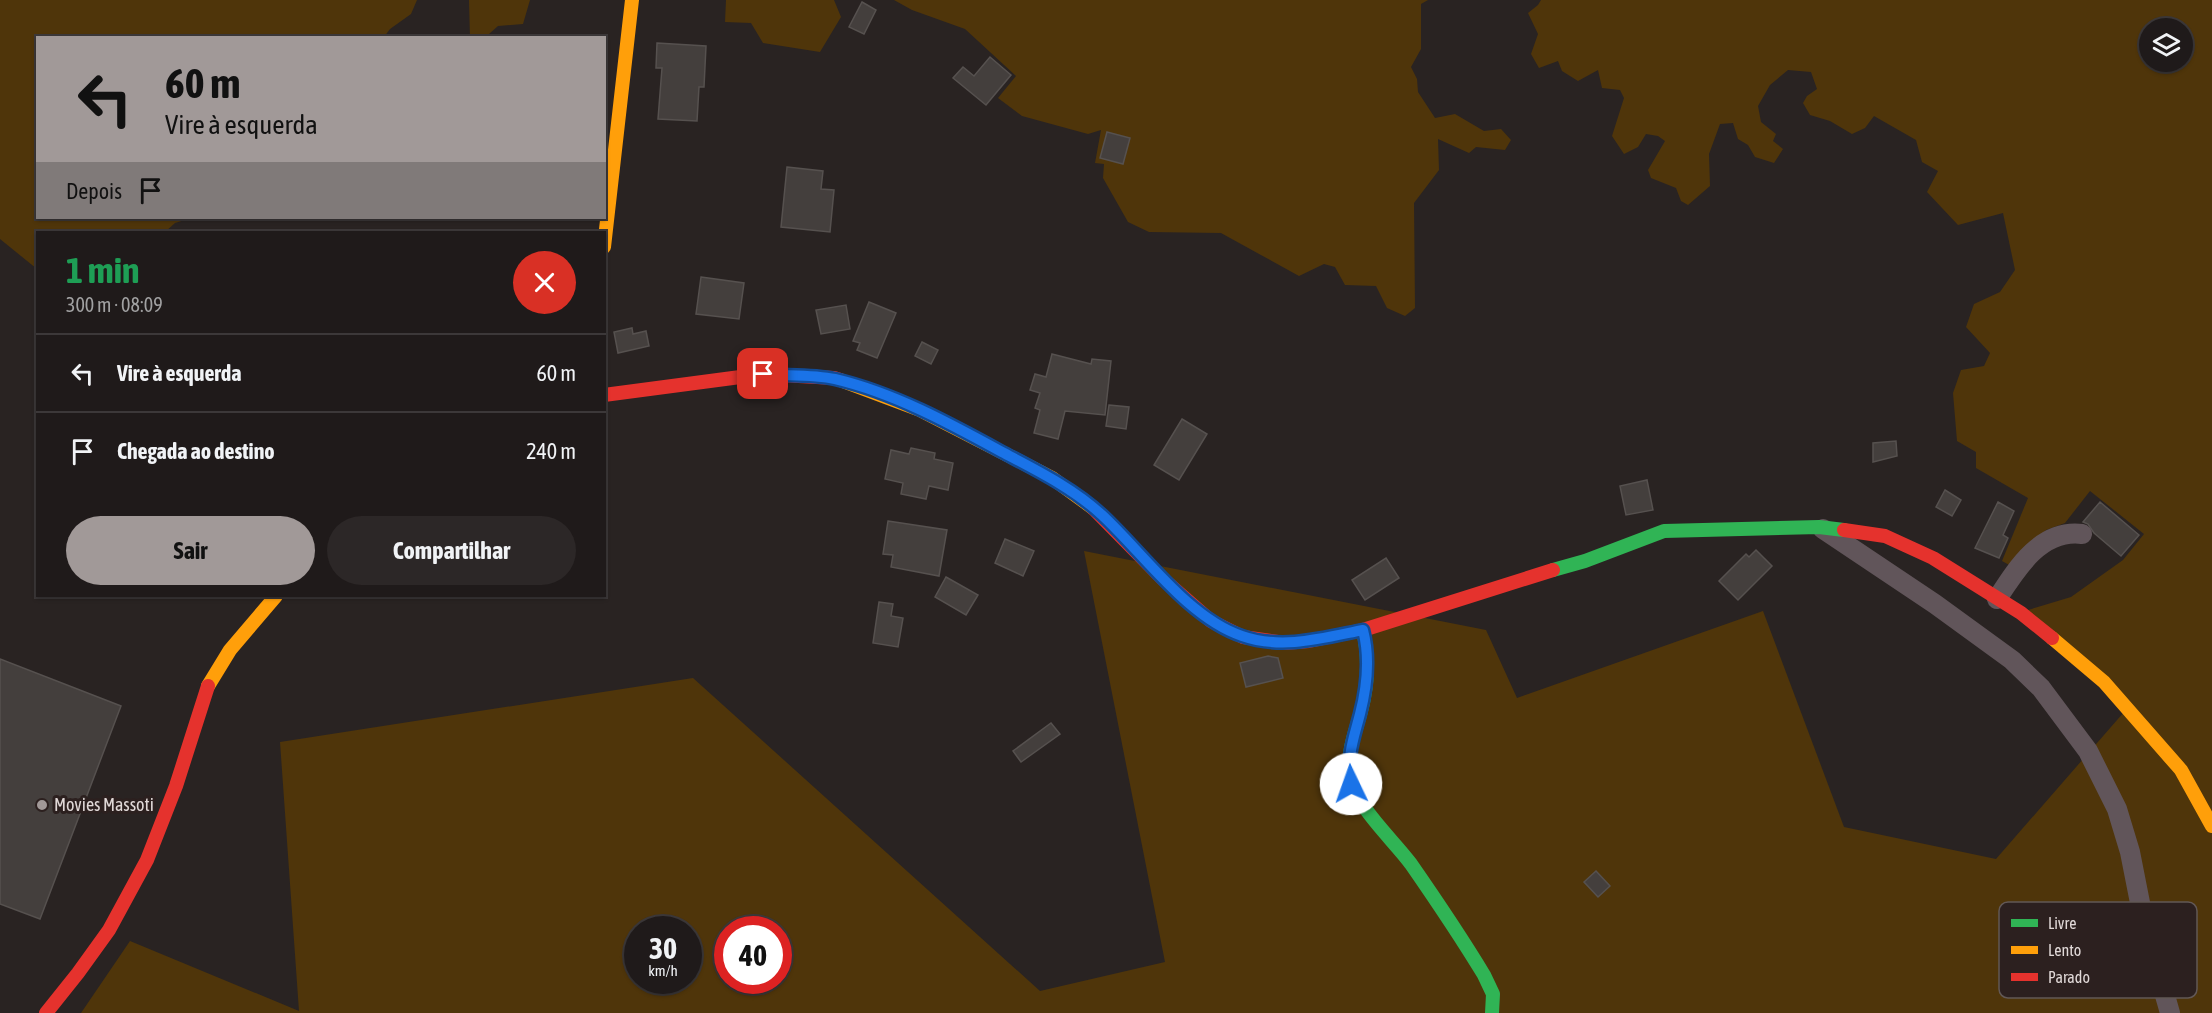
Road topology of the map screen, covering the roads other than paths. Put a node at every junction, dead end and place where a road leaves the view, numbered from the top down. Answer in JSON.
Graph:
{"nodes":[{"id":1,"x":632,"y":0,"type":"edge"},
{"id":2,"x":606,"y":231,"type":"edge"},
{"id":3,"x":606,"y":395,"type":"edge"},
{"id":4,"x":1819,"y":527,"type":"junction"},
{"id":5,"x":2082,"y":534,"type":"dead end"},
{"id":6,"x":275,"y":597,"type":"edge"},
{"id":7,"x":1997,"y":599,"type":"junction"},
{"id":8,"x":1363,"y":630,"type":"junction"},
{"id":9,"x":2212,"y":826,"type":"edge"},
{"id":10,"x":2140,"y":902,"type":"edge"},
{"id":11,"x":2166,"y":998,"type":"edge"},
{"id":12,"x":46,"y":1013,"type":"edge"},
{"id":13,"x":1492,"y":1013,"type":"edge"},
{"id":14,"x":2170,"y":1013,"type":"edge"}],
"edges":[{"from":1,"to":2,"type":"street"},
{"from":3,"to":8,"type":"street"},
{"from":4,"to":7,"type":"street"},
{"from":4,"to":8,"type":"street"},
{"from":4,"to":10,"type":"street"},
{"from":5,"to":7,"type":"street"},
{"from":6,"to":12,"type":"street"},
{"from":7,"to":9,"type":"street"},
{"from":8,"to":13,"type":"street"},
{"from":11,"to":14,"type":"street"}]}
